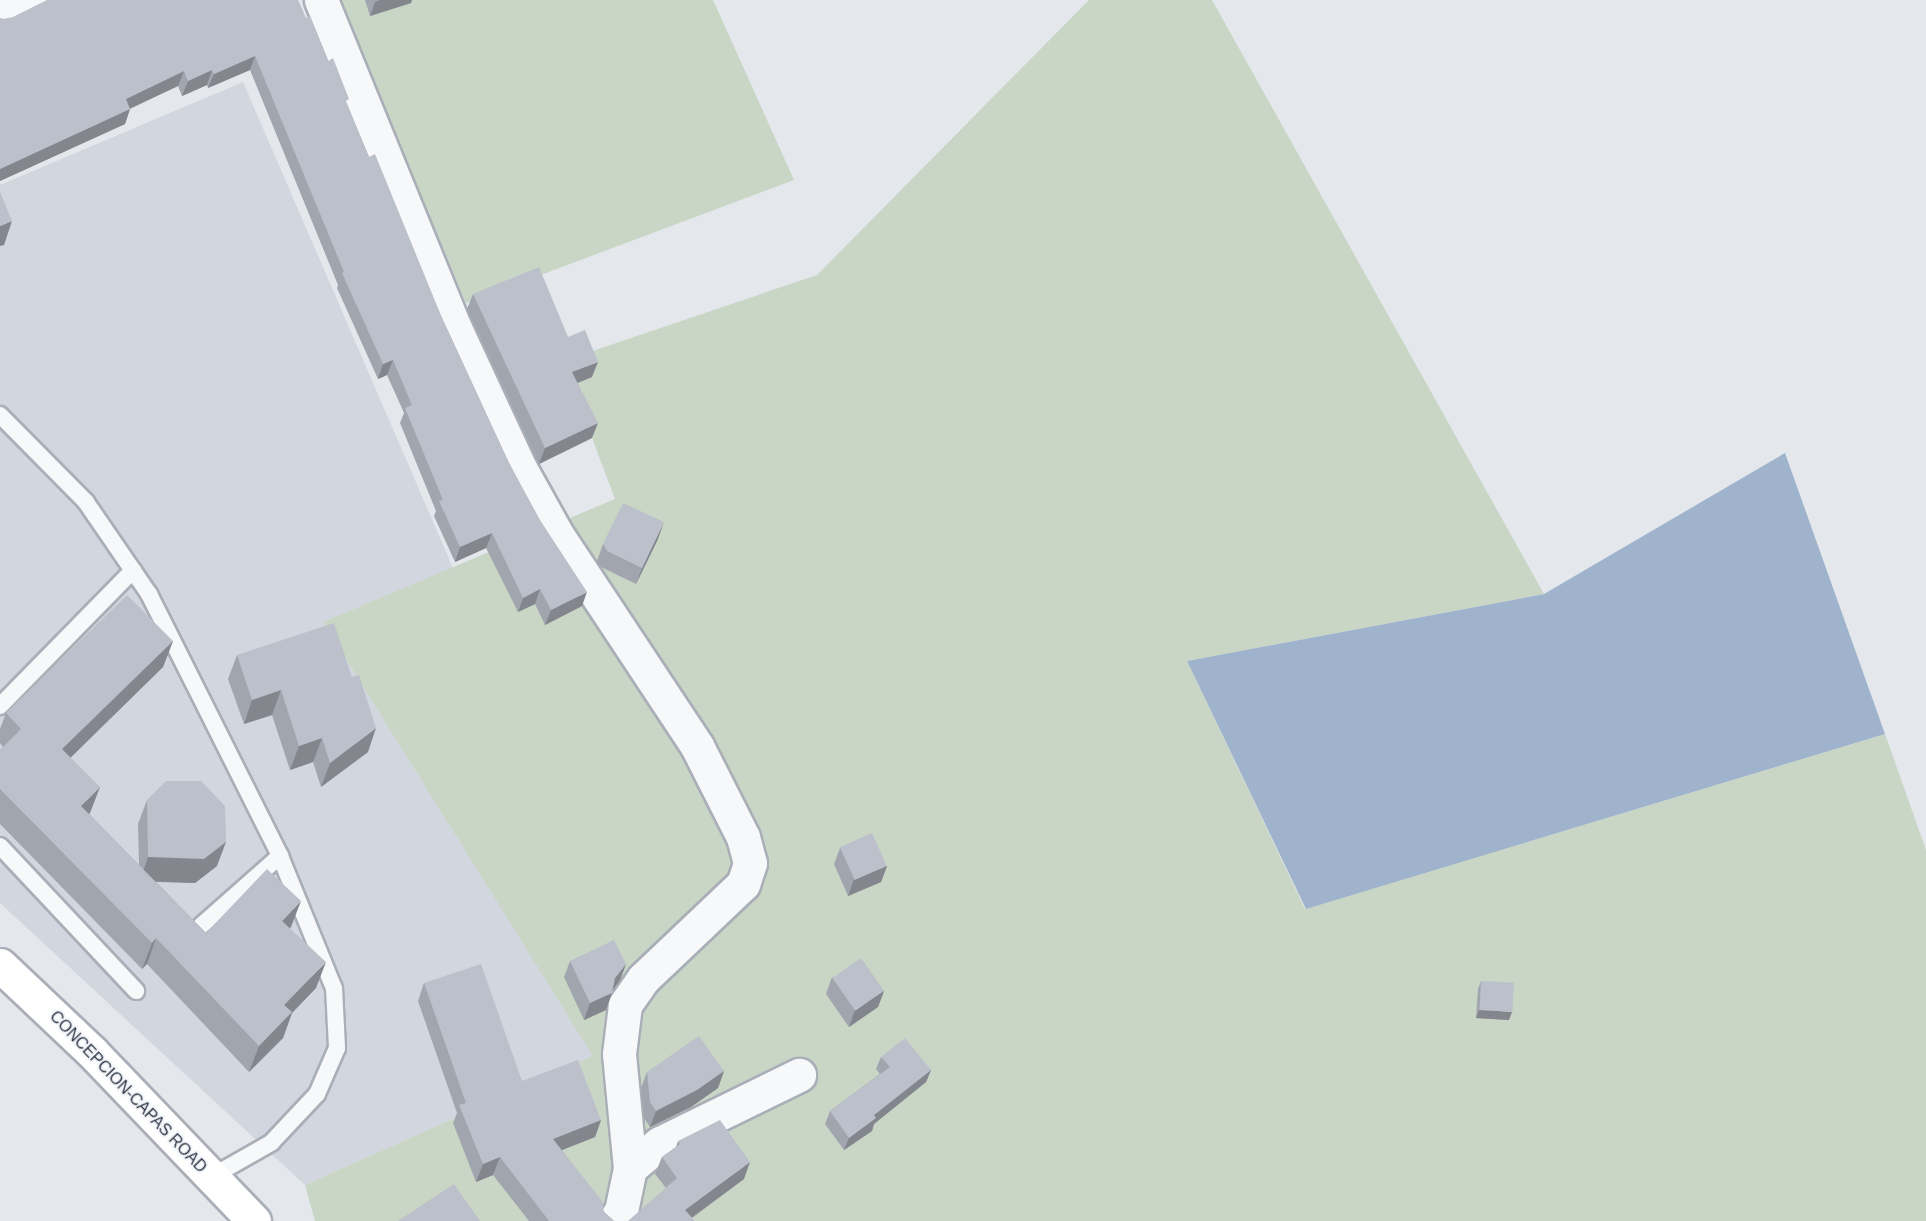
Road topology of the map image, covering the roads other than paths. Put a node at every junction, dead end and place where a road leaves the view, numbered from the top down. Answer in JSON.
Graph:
{"nodes":[{"id":1,"x":33,"y":0,"type":"edge"},
{"id":2,"x":321,"y":0,"type":"edge"},
{"id":3,"x":0,"y":15,"type":"edge"},
{"id":4,"x":0,"y":415,"type":"edge"},
{"id":5,"x":133,"y":570,"type":"junction"},
{"id":6,"x":0,"y":706,"type":"edge"},
{"id":7,"x":0,"y":846,"type":"edge"},
{"id":8,"x":280,"y":856,"type":"junction"},
{"id":9,"x":194,"y":932,"type":"edge"},
{"id":10,"x":0,"y":965,"type":"edge"},
{"id":11,"x":136,"y":992,"type":"dead end"},
{"id":12,"x":799,"y":1075,"type":"dead end"},
{"id":13,"x":630,"y":1168,"type":"junction"},
{"id":14,"x":211,"y":1177,"type":"junction"},
{"id":15,"x":254,"y":1221,"type":"edge"},
{"id":16,"x":615,"y":1221,"type":"edge"}],
"edges":[{"from":1,"to":3,"type":"street"},
{"from":2,"to":13,"type":"street"},
{"from":4,"to":5,"type":"lane"},
{"from":5,"to":6,"type":"lane"},
{"from":5,"to":8,"type":"lane"},
{"from":7,"to":11,"type":"lane"},
{"from":8,"to":9,"type":"lane"},
{"from":8,"to":14,"type":"lane"},
{"from":10,"to":14,"type":"main road","name":"CONCEPCION-CAPAS ROAD"},
{"from":12,"to":13,"type":"street"},
{"from":13,"to":16,"type":"street"},
{"from":14,"to":15,"type":"main road","name":"CONCEPCION-CAPAS ROAD"}]}
